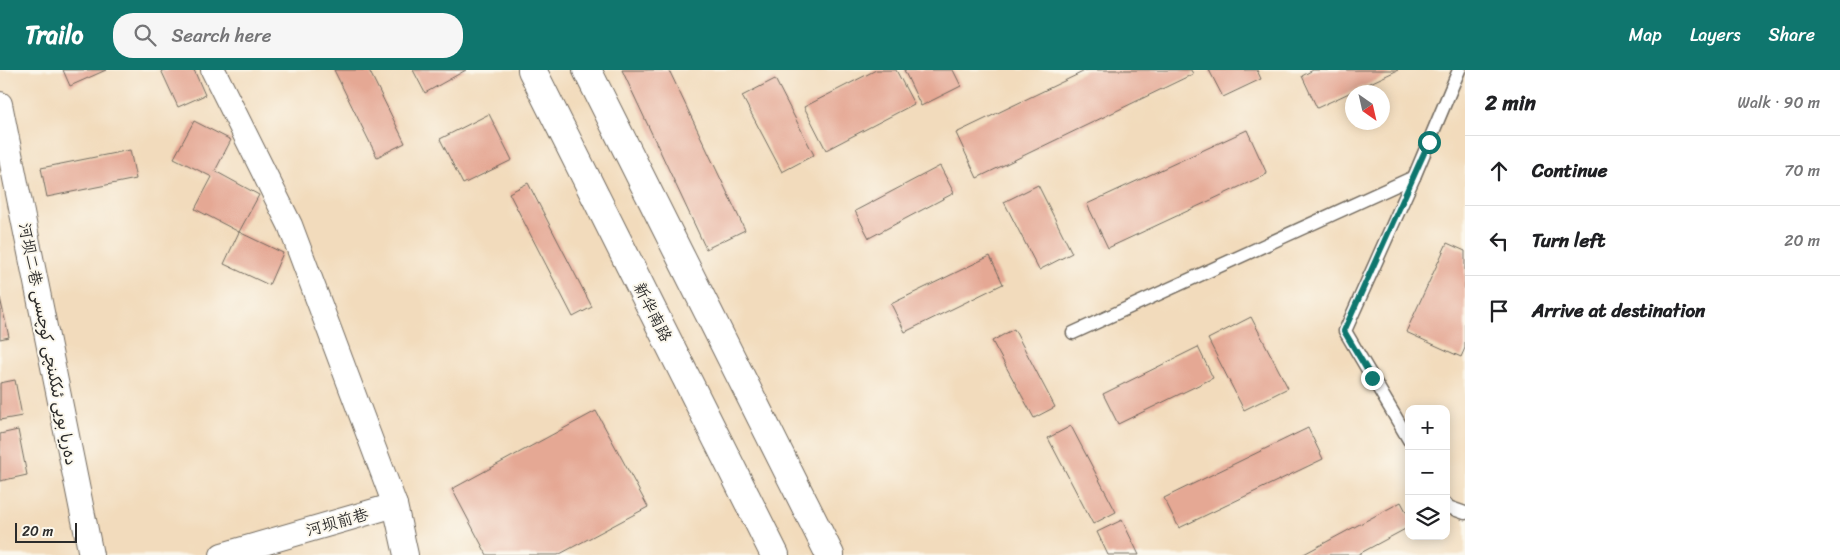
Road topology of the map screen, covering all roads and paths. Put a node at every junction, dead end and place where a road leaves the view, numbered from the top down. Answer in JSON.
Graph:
{"nodes":[{"id":1,"x":214,"y":70,"type":"edge"},
{"id":2,"x":532,"y":70,"type":"edge"},
{"id":3,"x":587,"y":70,"type":"edge"},
{"id":4,"x":1459,"y":70,"type":"edge"},
{"id":5,"x":0,"y":104,"type":"edge"},
{"id":6,"x":1414,"y":177,"type":"junction"},
{"id":7,"x":1073,"y":333,"type":"dead end"},
{"id":8,"x":1405,"y":433,"type":"edge"},
{"id":9,"x":395,"y":505,"type":"junction"},
{"id":10,"x":1450,"y":508,"type":"edge"},
{"id":11,"x":1465,"y":513,"type":"edge"},
{"id":12,"x":91,"y":555,"type":"edge"},
{"id":13,"x":222,"y":555,"type":"edge"},
{"id":14,"x":406,"y":555,"type":"edge"},
{"id":15,"x":775,"y":555,"type":"edge"},
{"id":16,"x":830,"y":555,"type":"edge"}],
"edges":[{"from":1,"to":9,"type":"street"},
{"from":2,"to":15,"type":"main road","name":"新华南路"},
{"from":3,"to":16,"type":"main road"},
{"from":4,"to":6,"type":"lane"},
{"from":5,"to":12,"type":"street","name":"河坝二巷 دەريا بويى ئىككىنچى كوچىسى"},
{"from":6,"to":7,"type":"lane"},
{"from":6,"to":8,"type":"lane"},
{"from":9,"to":13,"type":"street","name":"河坝前巷"},
{"from":9,"to":14,"type":"street"},
{"from":10,"to":11,"type":"lane"}]}
